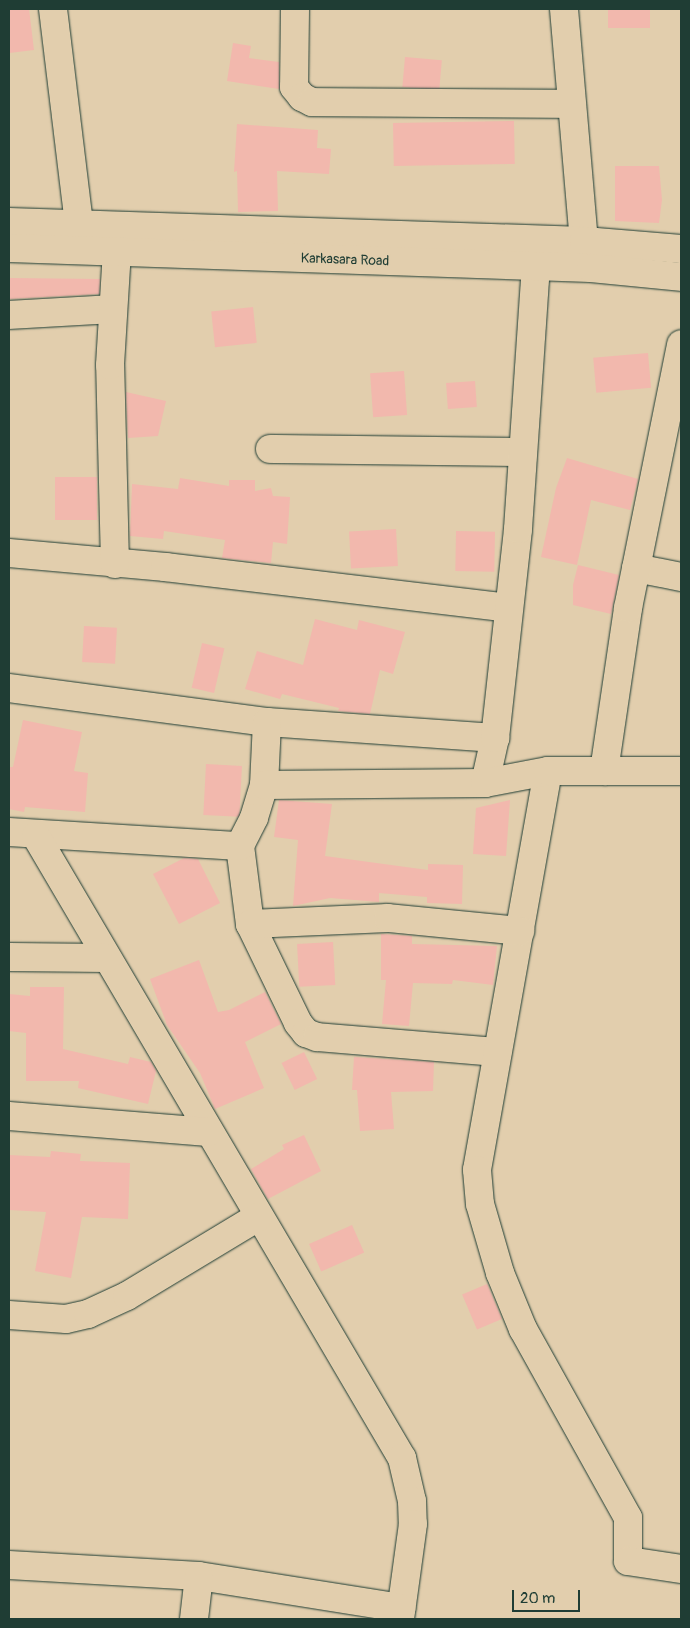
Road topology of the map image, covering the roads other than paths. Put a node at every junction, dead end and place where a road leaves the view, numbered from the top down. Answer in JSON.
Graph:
{"nodes":[{"id":1,"x":53,"y":9,"type":"edge"},
{"id":2,"x":295,"y":9,"type":"edge"},
{"id":3,"x":564,"y":9,"type":"edge"},
{"id":4,"x":570,"y":104,"type":"junction"},
{"id":5,"x":9,"y":222,"type":"edge"},
{"id":6,"x":79,"y":225,"type":"junction"},
{"id":7,"x":584,"y":241,"type":"junction"},
{"id":8,"x":9,"y":248,"type":"edge"},
{"id":9,"x":681,"y":249,"type":"edge"},
{"id":10,"x":478,"y":251,"type":"junction"},
{"id":11,"x":116,"y":252,"type":"junction"},
{"id":12,"x":536,"y":266,"type":"junction"},
{"id":13,"x":681,"y":276,"type":"edge"},
{"id":14,"x":113,"y":310,"type":"junction"},
{"id":15,"x":9,"y":315,"type":"edge"},
{"id":16,"x":681,"y":344,"type":"edge"},
{"id":17,"x":673,"y":422,"type":"edge"},
{"id":18,"x":270,"y":448,"type":"dead end"},
{"id":19,"x":523,"y":452,"type":"junction"},
{"id":20,"x":9,"y":553,"type":"edge"},
{"id":21,"x":116,"y":564,"type":"junction"},
{"id":22,"x":636,"y":568,"type":"junction"},
{"id":23,"x":681,"y":576,"type":"edge"},
{"id":24,"x":508,"y":608,"type":"junction"},
{"id":25,"x":9,"y":688,"type":"edge"},
{"id":26,"x":267,"y":722,"type":"junction"},
{"id":27,"x":495,"y":738,"type":"junction"},
{"id":28,"x":548,"y":771,"type":"junction"},
{"id":29,"x":604,"y":771,"type":"junction"},
{"id":30,"x":681,"y":771,"type":"edge"},
{"id":31,"x":485,"y":783,"type":"junction"},
{"id":32,"x":264,"y":785,"type":"junction"},
{"id":33,"x":9,"y":832,"type":"edge"},
{"id":34,"x":36,"y":836,"type":"junction"},
{"id":35,"x":240,"y":846,"type":"junction"},
{"id":36,"x":250,"y":924,"type":"junction"},
{"id":37,"x":520,"y":931,"type":"junction"},
{"id":38,"x":9,"y":958,"type":"edge"},
{"id":39,"x":107,"y":958,"type":"junction"},
{"id":40,"x":497,"y":1052,"type":"junction"},
{"id":41,"x":9,"y":1116,"type":"edge"},
{"id":42,"x":208,"y":1132,"type":"junction"},
{"id":43,"x":258,"y":1217,"type":"junction"},
{"id":44,"x":9,"y":1315,"type":"edge"},
{"id":45,"x":9,"y":1565,"type":"edge"},
{"id":46,"x":681,"y":1569,"type":"edge"},
{"id":47,"x":199,"y":1576,"type":"junction"},
{"id":48,"x":401,"y":1614,"type":"edge"},
{"id":49,"x":194,"y":1619,"type":"edge"}],
"edges":[{"from":1,"to":6,"type":"street"},
{"from":2,"to":4,"type":"street"},
{"from":3,"to":4,"type":"street"},
{"from":4,"to":7,"type":"street"},
{"from":5,"to":6,"type":"street","name":"Karkasara Road"},
{"from":6,"to":10,"type":"street","name":"Karkasara Road"},
{"from":7,"to":9,"type":"street","name":"Karkasara Road"},
{"from":7,"to":10,"type":"street","name":"Karkasara Road"},
{"from":8,"to":11,"type":"street","name":"Karkasara Road"},
{"from":10,"to":11,"type":"street","name":"Karkasara Road"},
{"from":10,"to":12,"type":"street","name":"Karkasara Road"},
{"from":11,"to":14,"type":"street"},
{"from":12,"to":13,"type":"street","name":"Karkasara Road"},
{"from":12,"to":19,"type":"street"},
{"from":14,"to":15,"type":"street"},
{"from":14,"to":21,"type":"street"},
{"from":16,"to":17,"type":"street"},
{"from":17,"to":22,"type":"street"},
{"from":18,"to":19,"type":"street"},
{"from":19,"to":24,"type":"street"},
{"from":20,"to":21,"type":"street"},
{"from":21,"to":24,"type":"street"},
{"from":22,"to":23,"type":"street"},
{"from":22,"to":29,"type":"street"},
{"from":24,"to":27,"type":"street"},
{"from":25,"to":26,"type":"street"},
{"from":26,"to":27,"type":"street"},
{"from":26,"to":32,"type":"street"},
{"from":27,"to":31,"type":"street"},
{"from":28,"to":29,"type":"street"},
{"from":28,"to":31,"type":"street"},
{"from":28,"to":37,"type":"street"},
{"from":29,"to":30,"type":"street"},
{"from":31,"to":32,"type":"street"},
{"from":32,"to":35,"type":"street"},
{"from":33,"to":34,"type":"street"},
{"from":34,"to":35,"type":"street"},
{"from":34,"to":39,"type":"street"},
{"from":35,"to":36,"type":"street"},
{"from":36,"to":37,"type":"street"},
{"from":36,"to":40,"type":"street"},
{"from":37,"to":40,"type":"street"},
{"from":38,"to":39,"type":"street"},
{"from":39,"to":42,"type":"street"},
{"from":40,"to":46,"type":"street"},
{"from":41,"to":42,"type":"street"},
{"from":42,"to":43,"type":"street"},
{"from":43,"to":44,"type":"street"},
{"from":43,"to":48,"type":"street"},
{"from":45,"to":47,"type":"street"},
{"from":47,"to":48,"type":"street"},
{"from":47,"to":49,"type":"street"}]}
